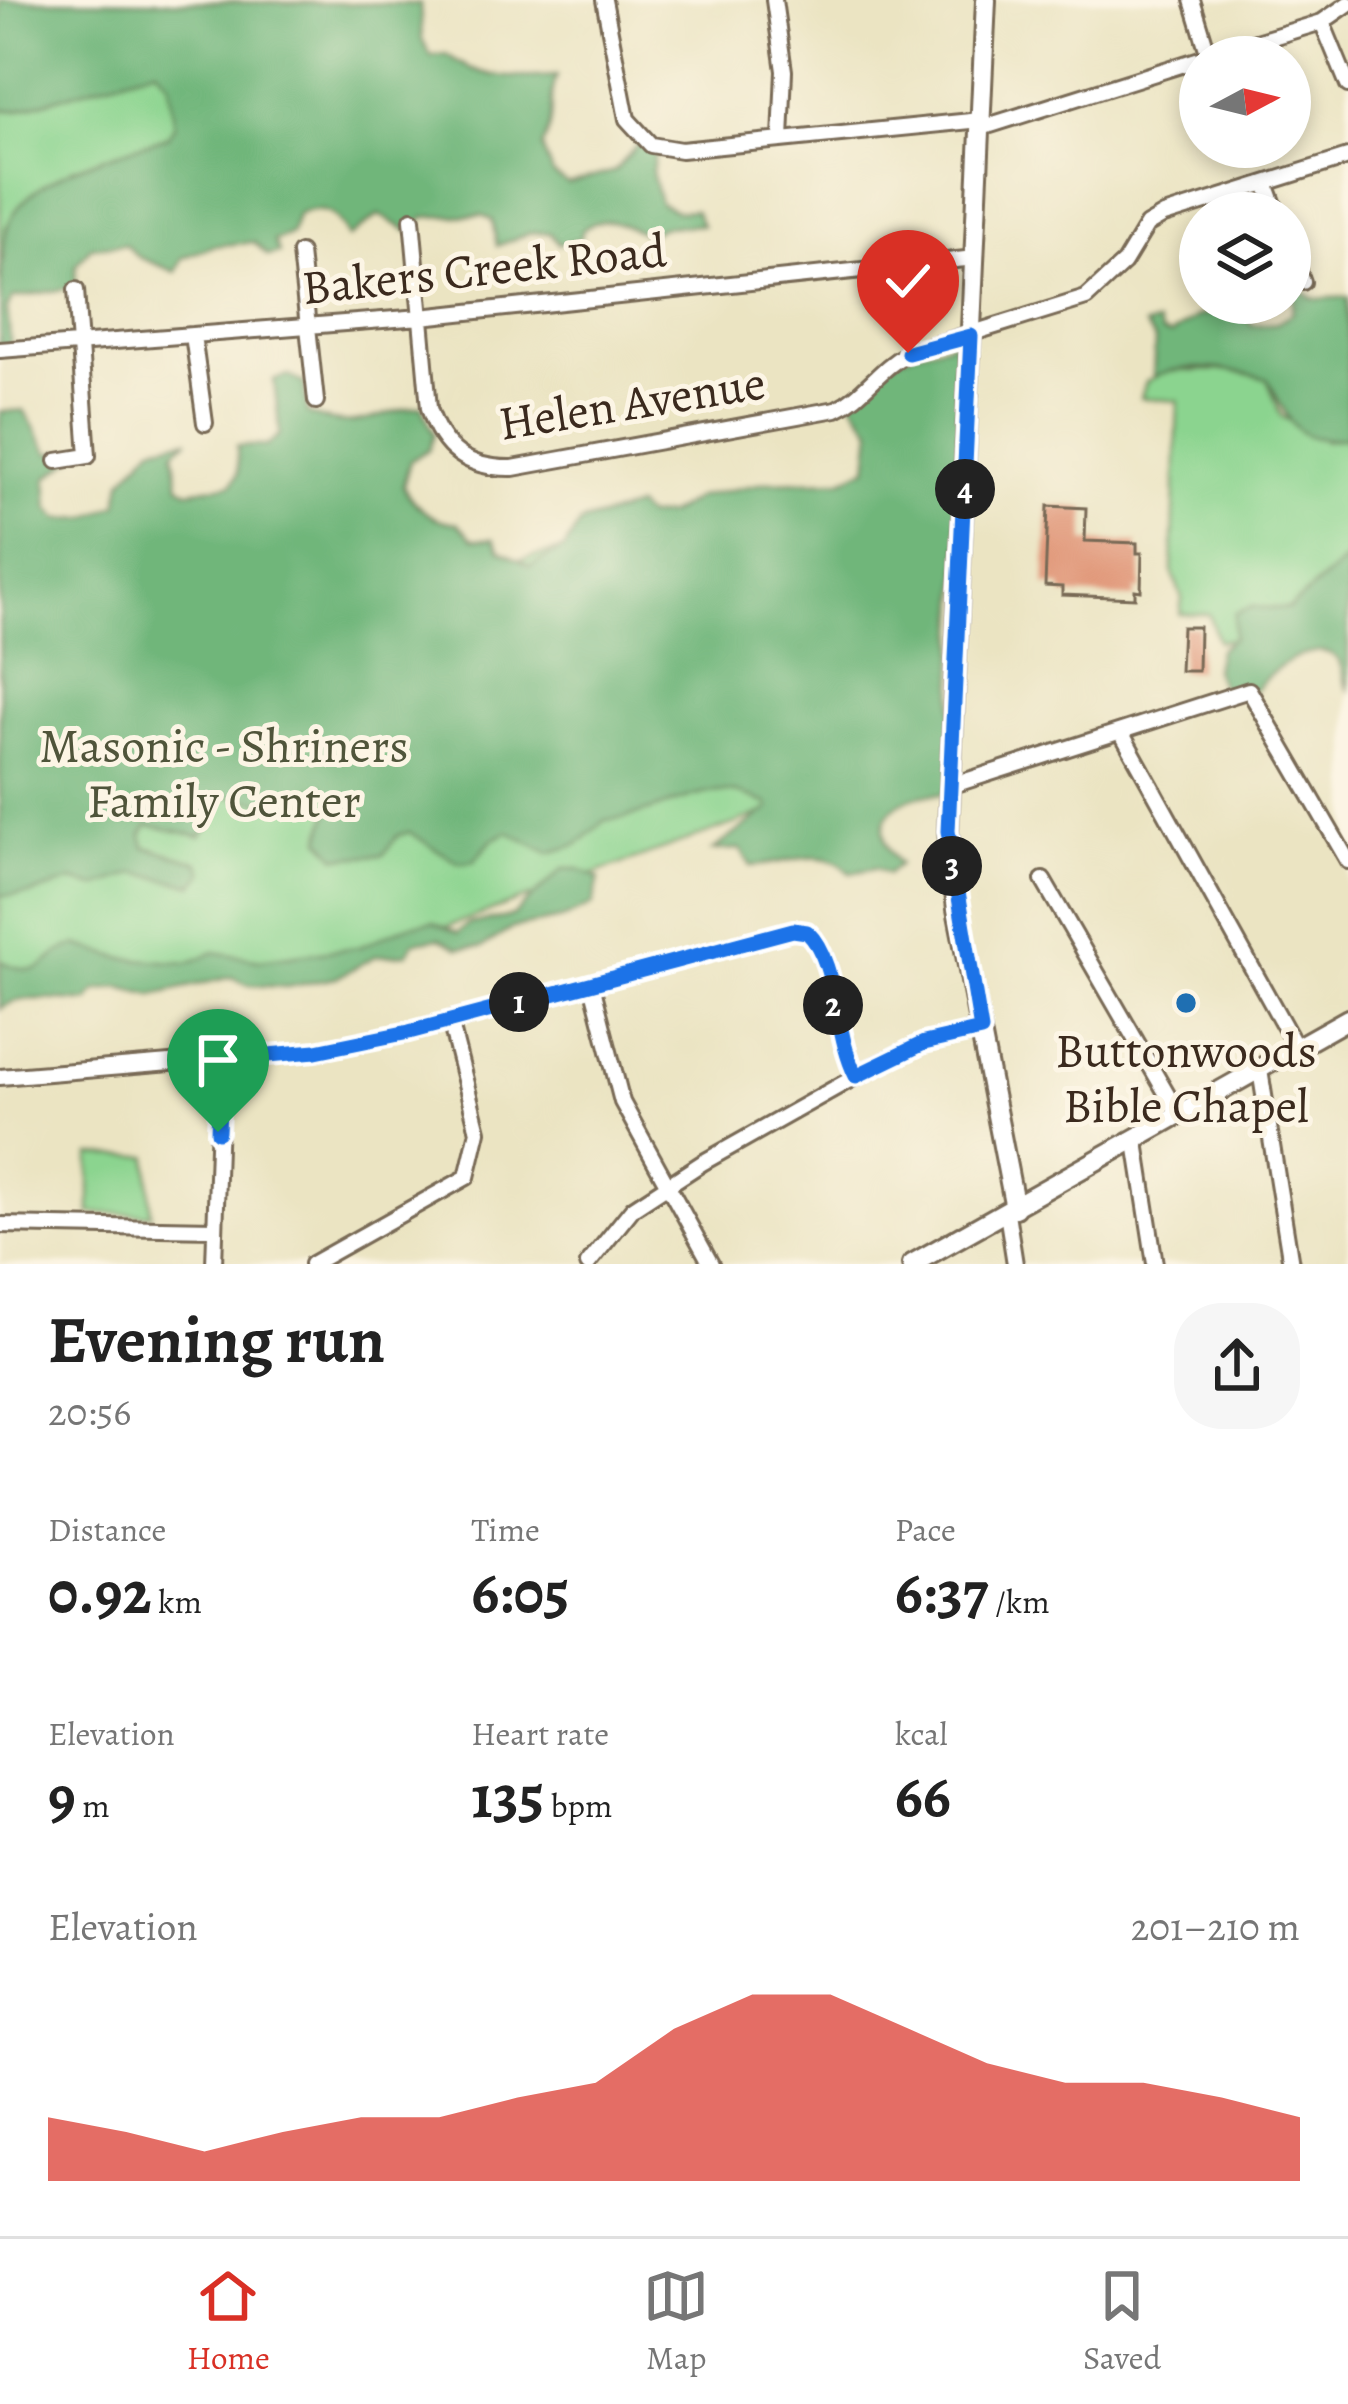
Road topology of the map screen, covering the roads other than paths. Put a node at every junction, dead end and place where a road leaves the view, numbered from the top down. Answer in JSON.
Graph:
{"nodes":[{"id":1,"x":604,"y":0,"type":"edge"},
{"id":2,"x":774,"y":0,"type":"edge"},
{"id":3,"x":986,"y":0,"type":"edge"},
{"id":4,"x":1192,"y":0,"type":"edge"},
{"id":5,"x":1348,"y":4,"type":"edge"},
{"id":6,"x":1322,"y":22,"type":"junction"},
{"id":7,"x":1200,"y":36,"type":"edge"},
{"id":8,"x":1275,"y":36,"type":"edge"},
{"id":9,"x":1179,"y":65,"type":"edge"},
{"id":10,"x":1348,"y":86,"type":"edge"},
{"id":11,"x":981,"y":124,"type":"junction"},
{"id":12,"x":781,"y":139,"type":"junction"},
{"id":13,"x":1348,"y":157,"type":"edge"},
{"id":14,"x":1267,"y":186,"type":"junction"},
{"id":15,"x":1269,"y":192,"type":"edge"},
{"id":16,"x":412,"y":219,"type":"dead end"},
{"id":17,"x":300,"y":254,"type":"dead end"},
{"id":18,"x":975,"y":258,"type":"junction"},
{"id":19,"x":76,"y":290,"type":"dead end"},
{"id":20,"x":421,"y":317,"type":"junction"},
{"id":21,"x":305,"y":326,"type":"junction"},
{"id":22,"x":193,"y":335,"type":"junction"},
{"id":23,"x":971,"y":336,"type":"junction"},
{"id":24,"x":78,"y":344,"type":"junction"},
{"id":25,"x":0,"y":350,"type":"edge"},
{"id":26,"x":316,"y":401,"type":"dead end"},
{"id":27,"x":205,"y":423,"type":"dead end"},
{"id":28,"x":57,"y":461,"type":"dead end"},
{"id":29,"x":1120,"y":731,"type":"junction"},
{"id":30,"x":950,"y":786,"type":"junction"},
{"id":31,"x":1348,"y":861,"type":"edge"},
{"id":32,"x":1043,"y":880,"type":"dead end"},
{"id":33,"x":592,"y":985,"type":"junction"},
{"id":34,"x":1348,"y":1019,"type":"edge"},
{"id":35,"x":450,"y":1021,"type":"junction"},
{"id":36,"x":981,"y":1030,"type":"junction"},
{"id":37,"x":1298,"y":1049,"type":"junction"},
{"id":38,"x":221,"y":1059,"type":"junction"},
{"id":39,"x":1260,"y":1070,"type":"junction"},
{"id":40,"x":856,"y":1076,"type":"junction"},
{"id":41,"x":0,"y":1077,"type":"edge"},
{"id":42,"x":1180,"y":1117,"type":"junction"},
{"id":43,"x":1136,"y":1142,"type":"junction"},
{"id":44,"x":668,"y":1184,"type":"junction"},
{"id":45,"x":1011,"y":1210,"type":"junction"},
{"id":46,"x":0,"y":1225,"type":"edge"},
{"id":47,"x":214,"y":1229,"type":"junction"},
{"id":48,"x":214,"y":1264,"type":"edge"},
{"id":49,"x":312,"y":1264,"type":"edge"},
{"id":50,"x":588,"y":1264,"type":"edge"},
{"id":51,"x":711,"y":1264,"type":"edge"},
{"id":52,"x":912,"y":1264,"type":"edge"},
{"id":53,"x":1015,"y":1264,"type":"edge"},
{"id":54,"x":1155,"y":1264,"type":"edge"},
{"id":55,"x":1291,"y":1264,"type":"edge"}],
"edges":[{"from":1,"to":12,"type":"street"},
{"from":2,"to":12,"type":"street"},
{"from":3,"to":11,"type":"street"},
{"from":4,"to":7,"type":"street"},
{"from":5,"to":6,"type":"street"},
{"from":6,"to":8,"type":"street"},
{"from":6,"to":10,"type":"street"},
{"from":9,"to":11,"type":"street"},
{"from":11,"to":12,"type":"street"},
{"from":11,"to":18,"type":"street"},
{"from":13,"to":14,"type":"street","name":"Helen Avenue"},
{"from":14,"to":15,"type":"street"},
{"from":14,"to":23,"type":"street","name":"Helen Avenue"},
{"from":16,"to":20,"type":"street","name":"Helen Avenue"},
{"from":17,"to":21,"type":"street"},
{"from":18,"to":20,"type":"street","name":"Bakers Creek Road"},
{"from":18,"to":23,"type":"street"},
{"from":19,"to":24,"type":"street"},
{"from":20,"to":21,"type":"street","name":"Bakers Creek Road"},
{"from":20,"to":23,"type":"street","name":"Helen Avenue"},
{"from":21,"to":22,"type":"street","name":"Bakers Creek Road"},
{"from":21,"to":26,"type":"street"},
{"from":22,"to":24,"type":"street","name":"Bakers Creek Road"},
{"from":22,"to":27,"type":"street"},
{"from":23,"to":30,"type":"street"},
{"from":24,"to":25,"type":"street","name":"Bakers Creek Road"},
{"from":24,"to":28,"type":"street"},
{"from":29,"to":30,"type":"street"},
{"from":29,"to":31,"type":"street"},
{"from":29,"to":37,"type":"street"},
{"from":30,"to":36,"type":"street"},
{"from":32,"to":42,"type":"street"},
{"from":33,"to":35,"type":"street"},
{"from":33,"to":40,"type":"street"},
{"from":33,"to":44,"type":"street"},
{"from":34,"to":37,"type":"street"},
{"from":35,"to":38,"type":"street"},
{"from":35,"to":49,"type":"street"},
{"from":36,"to":40,"type":"street"},
{"from":36,"to":45,"type":"street"},
{"from":37,"to":39,"type":"street"},
{"from":38,"to":41,"type":"street"},
{"from":38,"to":47,"type":"street"},
{"from":39,"to":42,"type":"street"},
{"from":39,"to":55,"type":"street"},
{"from":40,"to":44,"type":"street"},
{"from":42,"to":43,"type":"street"},
{"from":43,"to":45,"type":"street"},
{"from":43,"to":54,"type":"street"},
{"from":44,"to":50,"type":"street"},
{"from":44,"to":51,"type":"street"},
{"from":45,"to":52,"type":"street"},
{"from":45,"to":53,"type":"street"},
{"from":46,"to":47,"type":"street"},
{"from":47,"to":48,"type":"street"}]}
